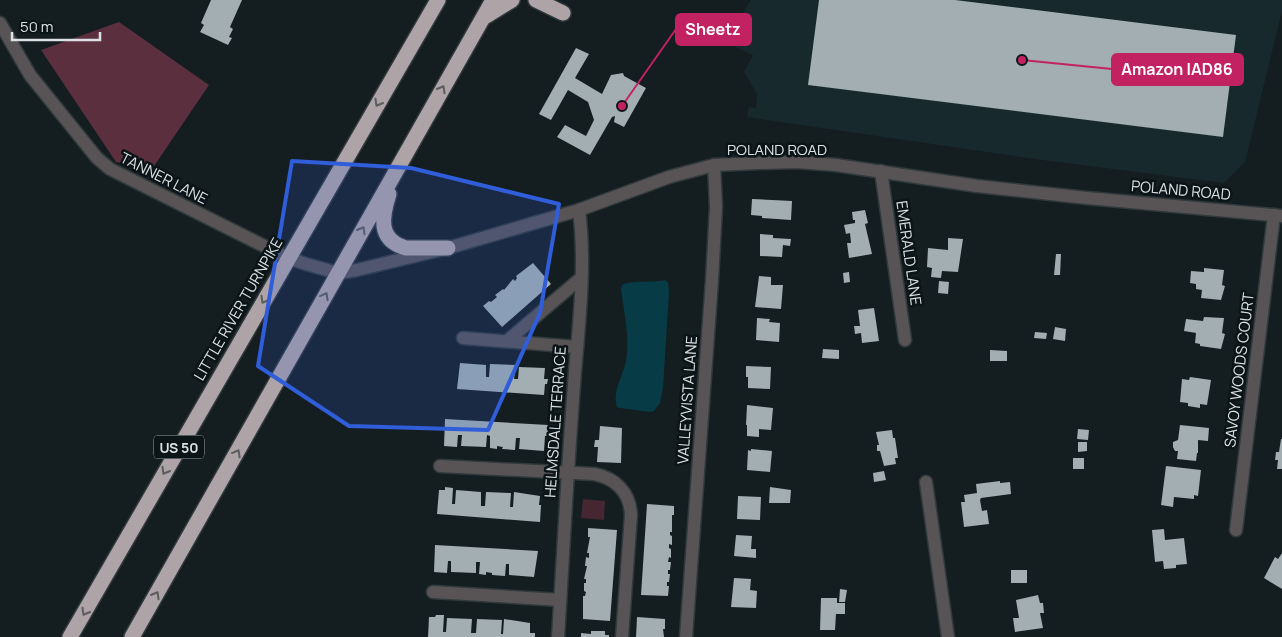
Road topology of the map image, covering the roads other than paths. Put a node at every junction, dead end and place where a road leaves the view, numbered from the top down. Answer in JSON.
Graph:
{"nodes":[{"id":1,"x":438,"y":0,"type":"edge"},
{"id":2,"x":493,"y":0,"type":"edge"},
{"id":3,"x":512,"y":0,"type":"edge"},
{"id":4,"x":536,"y":0,"type":"edge"},
{"id":5,"x":563,"y":13,"type":"dead end"},
{"id":6,"x":483,"y":18,"type":"junction"},
{"id":7,"x":0,"y":23,"type":"edge"},
{"id":8,"x":404,"y":156,"type":"junction"},
{"id":9,"x":714,"y":165,"type":"junction"},
{"id":10,"x":881,"y":171,"type":"junction"},
{"id":11,"x":579,"y":210,"type":"junction"},
{"id":12,"x":1278,"y":215,"type":"edge"},
{"id":13,"x":448,"y":248,"type":"junction"},
{"id":14,"x":288,"y":258,"type":"junction"},
{"id":15,"x":338,"y":273,"type":"junction"},
{"id":16,"x":581,"y":278,"type":"junction"},
{"id":17,"x":463,"y":338,"type":"dead end"},
{"id":18,"x":905,"y":340,"type":"dead end"},
{"id":19,"x":507,"y":341,"type":"junction"},
{"id":20,"x":577,"y":347,"type":"junction"},
{"id":21,"x":440,"y":466,"type":"dead end"},
{"id":22,"x":567,"y":473,"type":"junction"},
{"id":23,"x":926,"y":482,"type":"dead end"},
{"id":24,"x":1236,"y":530,"type":"dead end"},
{"id":25,"x":433,"y":592,"type":"dead end"},
{"id":26,"x":560,"y":600,"type":"junction"},
{"id":27,"x":70,"y":637,"type":"edge"},
{"id":28,"x":132,"y":637,"type":"edge"},
{"id":29,"x":558,"y":637,"type":"edge"},
{"id":30,"x":622,"y":637,"type":"edge"},
{"id":31,"x":686,"y":637,"type":"edge"},
{"id":32,"x":948,"y":637,"type":"edge"}],
"edges":[{"from":1,"to":14,"type":"highway","name":"LITTLE RIVER TURNPIKE","number":"US 50","one_way":true},
{"from":2,"to":6,"type":"highway"},
{"from":3,"to":6,"type":"highway"},
{"from":4,"to":5,"type":"highway"},
{"from":8,"to":6,"type":"highway","one_way":true},
{"from":7,"to":14,"type":"street","name":"TANNER LANE"},
{"from":8,"to":13,"type":"highway"},
{"from":15,"to":8,"type":"highway","one_way":true},
{"from":9,"to":10,"type":"street","name":"POLAND ROAD"},
{"from":9,"to":11,"type":"street","name":"POLAND ROAD"},
{"from":9,"to":31,"type":"street","name":"VALLEYVISTA LANE"},
{"from":10,"to":12,"type":"street","name":"POLAND ROAD"},
{"from":10,"to":18,"type":"street","name":"EMERALD LANE"},
{"from":11,"to":13,"type":"street","name":"POLAND ROAD"},
{"from":11,"to":16,"type":"street","name":"HELMSDALE TERRACE"},
{"from":12,"to":24,"type":"street","name":"SAVOY WOODS COURT"},
{"from":13,"to":15,"type":"street","name":"POLAND ROAD"},
{"from":14,"to":15,"type":"street","name":"POLAND ROAD"},
{"from":14,"to":27,"type":"highway","name":"LITTLE RIVER TURNPIKE","number":"US 50","one_way":true},
{"from":28,"to":15,"type":"highway","one_way":true},
{"from":16,"to":19,"type":"street"},
{"from":16,"to":20,"type":"street","name":"HELMSDALE TERRACE"},
{"from":17,"to":19,"type":"street"},
{"from":19,"to":20,"type":"street"},
{"from":20,"to":22,"type":"street","name":"HELMSDALE TERRACE"},
{"from":21,"to":22,"type":"street"},
{"from":22,"to":26,"type":"street","name":"HELMSDALE TERRACE"},
{"from":22,"to":30,"type":"street"},
{"from":23,"to":32,"type":"street"},
{"from":25,"to":26,"type":"street"},
{"from":26,"to":29,"type":"street","name":"HELMSDALE TERRACE"}]}
